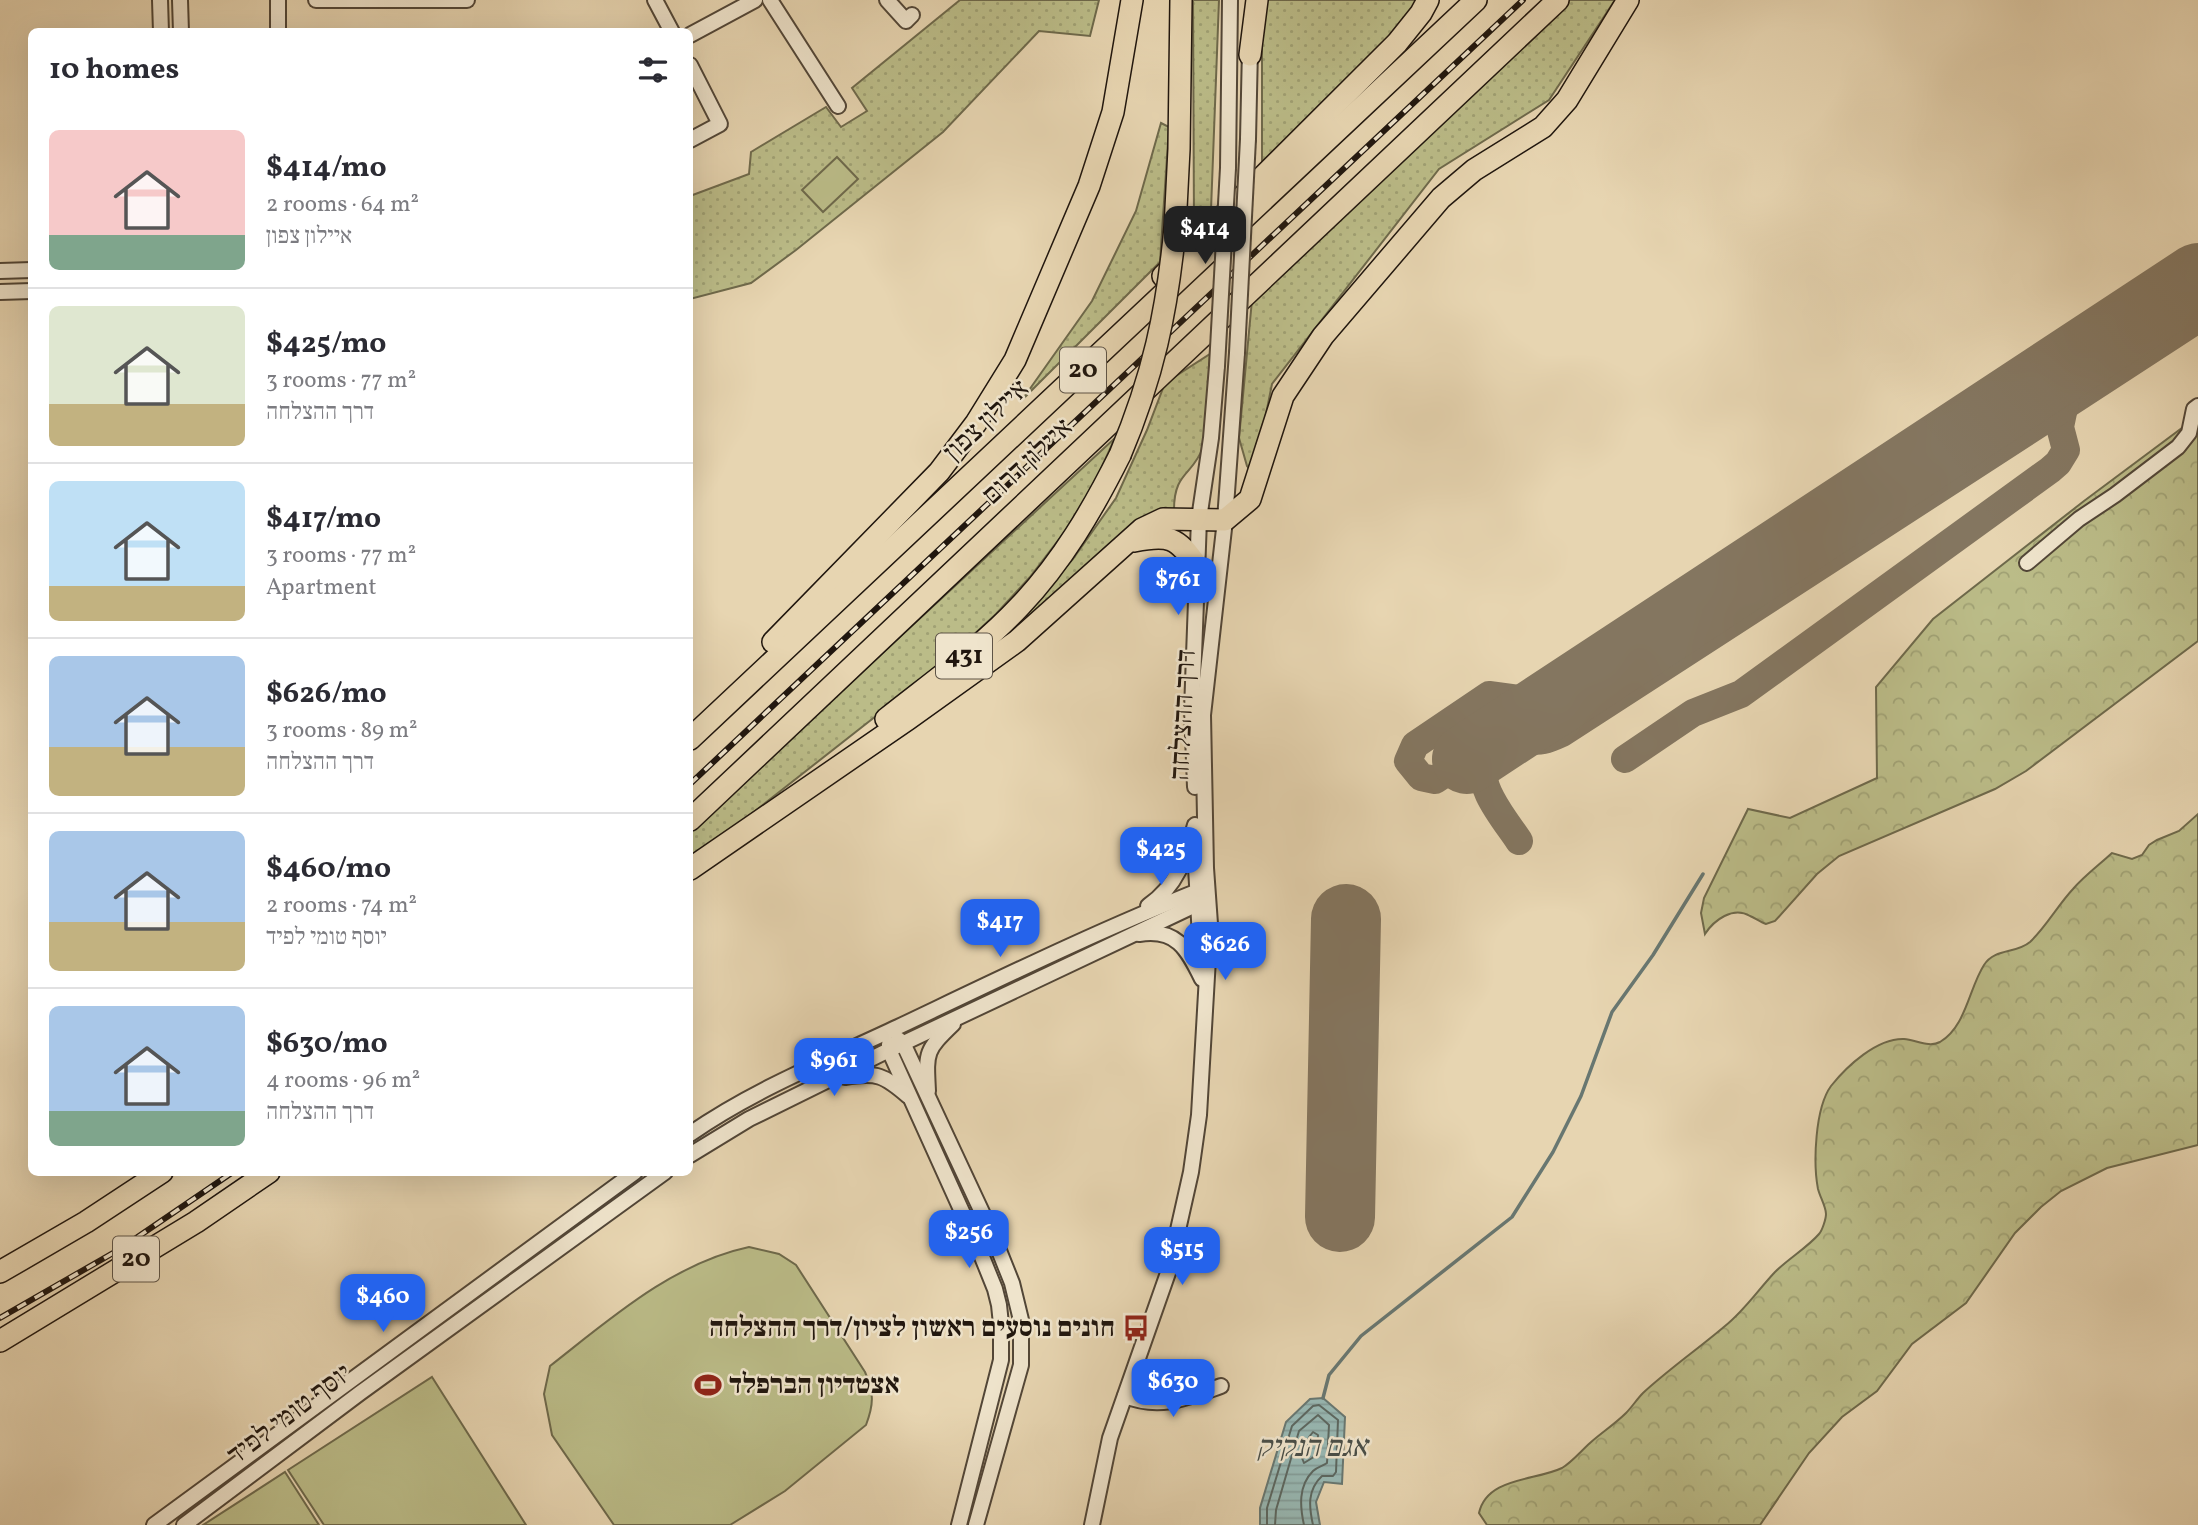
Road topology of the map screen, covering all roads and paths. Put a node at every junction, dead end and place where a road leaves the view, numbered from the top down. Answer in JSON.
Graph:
{"nodes":[{"id":1,"x":160,"y":0,"type":"edge"},
{"id":2,"x":180,"y":0,"type":"edge"},
{"id":3,"x":278,"y":0,"type":"edge"},
{"id":4,"x":316,"y":0,"type":"edge"},
{"id":5,"x":467,"y":0,"type":"edge"},
{"id":6,"x":655,"y":0,"type":"edge"},
{"id":7,"x":755,"y":0,"type":"edge"},
{"id":8,"x":770,"y":0,"type":"edge"},
{"id":9,"x":887,"y":0,"type":"edge"},
{"id":10,"x":1132,"y":0,"type":"edge"},
{"id":11,"x":1181,"y":0,"type":"edge"},
{"id":12,"x":1230,"y":0,"type":"edge"},
{"id":13,"x":1250,"y":0,"type":"edge"},
{"id":14,"x":1257,"y":0,"type":"edge"},
{"id":15,"x":1428,"y":0,"type":"edge"},
{"id":16,"x":1476,"y":0,"type":"edge"},
{"id":17,"x":1558,"y":0,"type":"edge"},
{"id":18,"x":1628,"y":0,"type":"edge"},
{"id":19,"x":912,"y":15,"type":"dead end"},
{"id":20,"x":161,"y":28,"type":"edge"},
{"id":21,"x":181,"y":28,"type":"edge"},
{"id":22,"x":278,"y":28,"type":"edge"},
{"id":23,"x":670,"y":28,"type":"edge"},
{"id":24,"x":693,"y":33,"type":"edge"},
{"id":25,"x":1250,"y":55,"type":"junction"},
{"id":26,"x":693,"y":71,"type":"edge"},
{"id":27,"x":838,"y":106,"type":"dead end"},
{"id":28,"x":693,"y":138,"type":"edge"},
{"id":29,"x":0,"y":271,"type":"edge"},
{"id":30,"x":28,"y":271,"type":"edge"},
{"id":31,"x":28,"y":291,"type":"edge"},
{"id":32,"x":0,"y":292,"type":"edge"},
{"id":33,"x":2198,"y":406,"type":"edge"},
{"id":34,"x":994,"y":453,"type":"junction"},
{"id":35,"x":1199,"y":519,"type":"junction"},
{"id":36,"x":1225,"y":520,"type":"junction"},
{"id":37,"x":1128,"y":542,"type":"junction"},
{"id":38,"x":2027,"y":563,"type":"dead end"},
{"id":39,"x":1198,"y":566,"type":"junction"},
{"id":40,"x":693,"y":726,"type":"edge"},
{"id":41,"x":693,"y":736,"type":"edge"},
{"id":42,"x":764,"y":816,"type":"junction"},
{"id":43,"x":693,"y":817,"type":"edge"},
{"id":44,"x":1195,"y":825,"type":"junction"},
{"id":45,"x":693,"y":867,"type":"edge"},
{"id":46,"x":1203,"y":895,"type":"junction"},
{"id":47,"x":1127,"y":919,"type":"junction"},
{"id":48,"x":1127,"y":936,"type":"junction"},
{"id":49,"x":1202,"y":979,"type":"junction"},
{"id":50,"x":962,"y":1015,"type":"junction"},
{"id":51,"x":888,"y":1032,"type":"junction"},
{"id":52,"x":1204,"y":1038,"type":"junction"},
{"id":53,"x":903,"y":1044,"type":"junction"},
{"id":54,"x":889,"y":1050,"type":"junction"},
{"id":55,"x":833,"y":1079,"type":"junction"},
{"id":56,"x":928,"y":1096,"type":"junction"},
{"id":57,"x":911,"y":1098,"type":"junction"},
{"id":58,"x":693,"y":1132,"type":"edge"},
{"id":59,"x":693,"y":1153,"type":"edge"},
{"id":60,"x":156,"y":1176,"type":"edge"},
{"id":61,"x":263,"y":1176,"type":"edge"},
{"id":62,"x":630,"y":1176,"type":"edge"},
{"id":63,"x":659,"y":1176,"type":"edge"},
{"id":64,"x":0,"y":1272,"type":"edge"},
{"id":65,"x":0,"y":1341,"type":"edge"},
{"id":66,"x":1221,"y":1387,"type":"dead end"},
{"id":67,"x":1125,"y":1396,"type":"junction"},
{"id":68,"x":154,"y":1525,"type":"edge"},
{"id":69,"x":184,"y":1525,"type":"edge"},
{"id":70,"x":959,"y":1525,"type":"edge"},
{"id":71,"x":976,"y":1525,"type":"edge"},
{"id":72,"x":1092,"y":1525,"type":"edge"}],
"edges":[{"from":1,"to":20,"type":"street"},
{"from":2,"to":21,"type":"street"},
{"from":3,"to":22,"type":"street"},
{"from":4,"to":5,"type":"street"},
{"from":6,"to":23,"type":"street"},
{"from":7,"to":24,"type":"street"},
{"from":8,"to":27,"type":"street"},
{"from":9,"to":19,"type":"street"},
{"from":10,"to":40,"type":"highway"},
{"from":11,"to":42,"type":"highway","number":"431","bridge":true},
{"from":12,"to":35,"type":"street","name":"דרך ההצלחה","bridge":true},
{"from":13,"to":25,"type":"street","name":"דרך ההצלחה"},
{"from":14,"to":25,"type":"highway"},
{"from":15,"to":34,"type":"highway"},
{"from":16,"to":34,"type":"highway","name":"איילון צפון","number":"20"},
{"from":17,"to":43,"type":"highway","name":"איילון דרום","number":"20"},
{"from":18,"to":36,"type":"highway"},
{"from":25,"to":36,"type":"street","name":"דרך ההצלחה","bridge":true},
{"from":26,"to":28,"type":"street"},
{"from":29,"to":30,"type":"street"},
{"from":31,"to":32,"type":"street"},
{"from":33,"to":38,"type":"street"},
{"from":34,"to":41,"type":"highway","name":"איילון צפון","number":"20"},
{"from":35,"to":36,"type":"highway"},
{"from":35,"to":37,"type":"highway"},
{"from":35,"to":39,"type":"street","name":"דרך ההצלחה"},
{"from":36,"to":46,"type":"street","name":"דרך ההצלחה"},
{"from":37,"to":39,"type":"highway"},
{"from":37,"to":42,"type":"highway"},
{"from":39,"to":44,"type":"street","name":"דרך ההצלחה"},
{"from":42,"to":45,"type":"highway"},
{"from":44,"to":46,"type":"street","name":"דרך ההצלחה"},
{"from":44,"to":47,"type":"street"},
{"from":46,"to":47,"type":"street"},
{"from":46,"to":48,"type":"street"},
{"from":46,"to":49,"type":"street","name":"דרך ההצלחה"},
{"from":46,"to":52,"type":"street","name":"דרך ההצלחה"},
{"from":47,"to":51,"type":"street"},
{"from":48,"to":49,"type":"street"},
{"from":48,"to":50,"type":"street"},
{"from":49,"to":52,"type":"street","name":"דרך ההצלחה"},
{"from":50,"to":53,"type":"street"},
{"from":50,"to":56,"type":"street"},
{"from":51,"to":53,"type":"street"},
{"from":51,"to":54,"type":"street"},
{"from":51,"to":58,"type":"street"},
{"from":52,"to":67,"type":"street","name":"דרך ההצלחה"},
{"from":53,"to":54,"type":"street"},
{"from":53,"to":56,"type":"street"},
{"from":54,"to":55,"type":"street"},
{"from":54,"to":57,"type":"street"},
{"from":55,"to":57,"type":"street"},
{"from":55,"to":59,"type":"street"},
{"from":56,"to":71,"type":"street"},
{"from":57,"to":70,"type":"street"},
{"from":60,"to":64,"type":"highway","number":"20"},
{"from":61,"to":65,"type":"highway","number":"20"},
{"from":62,"to":68,"type":"street","name":"יוסף טומי לפיד"},
{"from":63,"to":69,"type":"street","name":"יוסף טומי לפיד"},
{"from":66,"to":67,"type":"street"},
{"from":67,"to":72,"type":"street","name":"דרך ההצלחה"}]}
